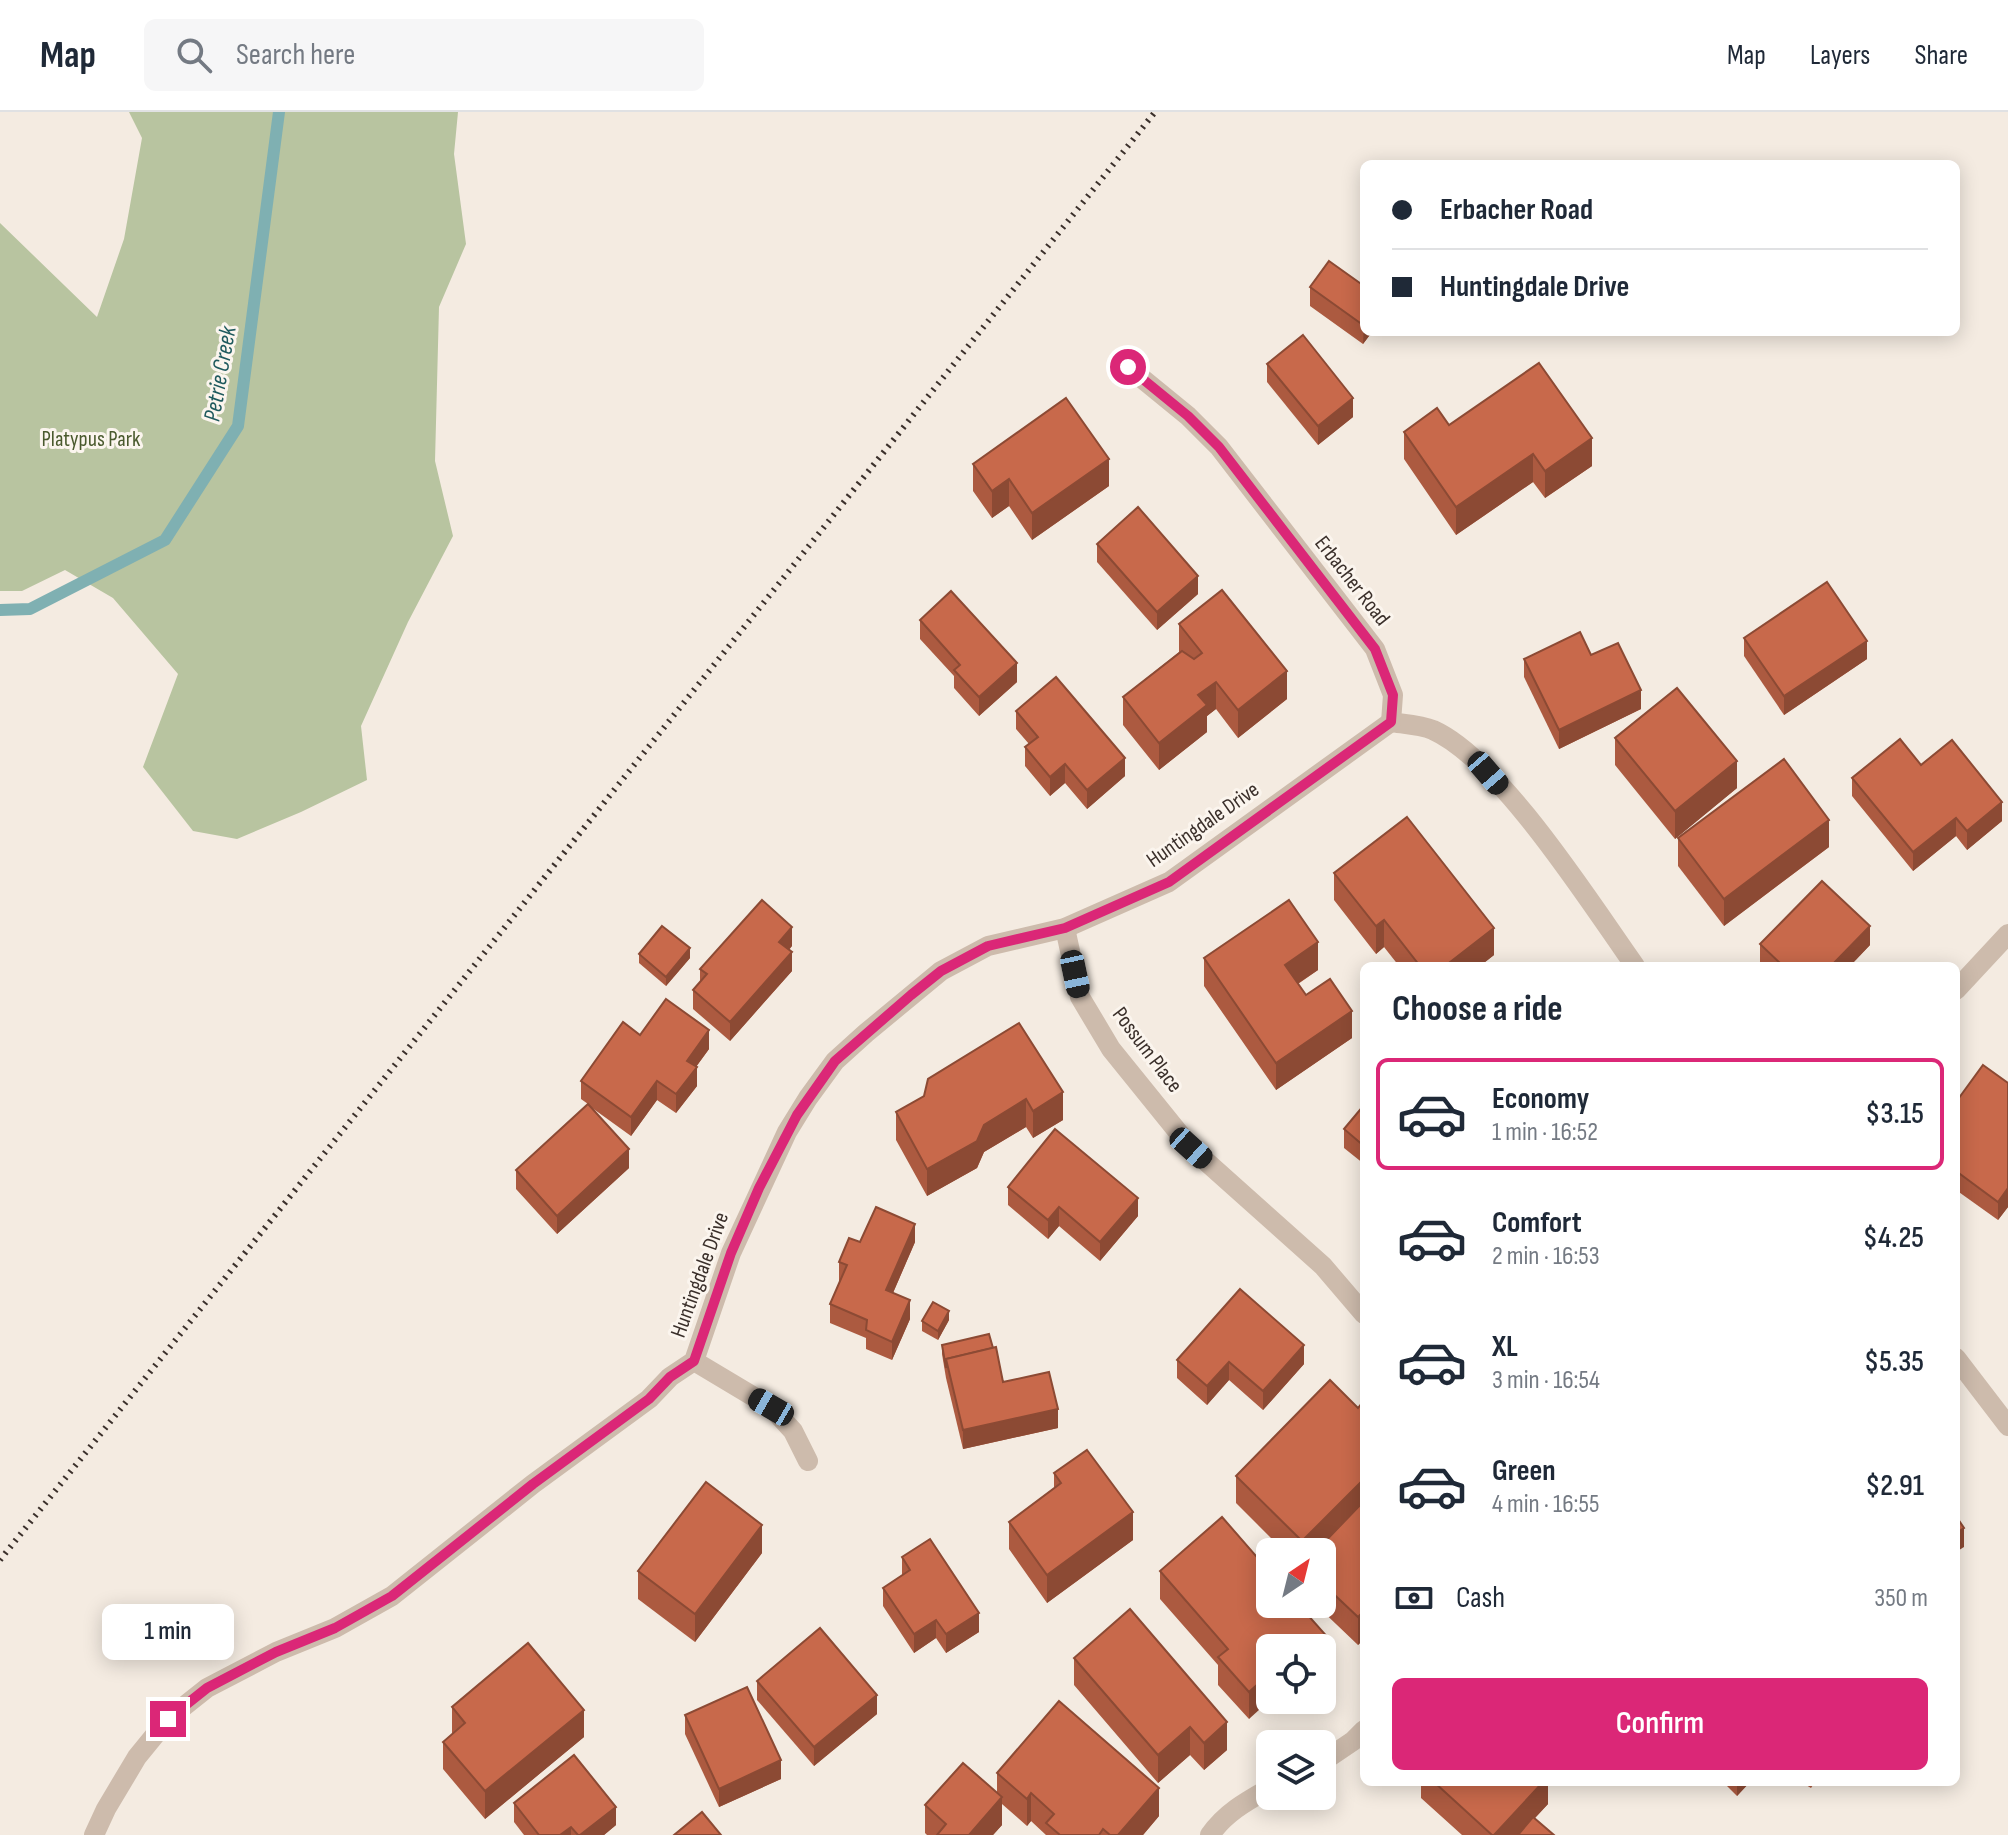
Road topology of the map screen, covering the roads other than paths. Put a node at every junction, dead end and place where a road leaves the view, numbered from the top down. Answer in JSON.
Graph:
{"nodes":[{"id":1,"x":1128,"y":367,"type":"dead end"},
{"id":2,"x":1391,"y":722,"type":"junction"},
{"id":3,"x":1065,"y":928,"type":"junction"},
{"id":4,"x":2008,"y":934,"type":"edge"},
{"id":5,"x":1632,"y":962,"type":"edge"},
{"id":6,"x":1960,"y":986,"type":"edge"},
{"id":7,"x":1360,"y":1309,"type":"edge"},
{"id":8,"x":694,"y":1361,"type":"junction"},
{"id":9,"x":1960,"y":1363,"type":"edge"},
{"id":10,"x":2008,"y":1426,"type":"edge"},
{"id":11,"x":808,"y":1461,"type":"dead end"},
{"id":12,"x":1360,"y":1734,"type":"edge"},
{"id":13,"x":1336,"y":1753,"type":"edge"},
{"id":14,"x":1256,"y":1797,"type":"edge"},
{"id":15,"x":94,"y":1835,"type":"edge"},
{"id":16,"x":1210,"y":1835,"type":"edge"}],
"edges":[{"from":1,"to":2,"type":"street","name":"Erbacher Road"},
{"from":2,"to":3,"type":"street","name":"Huntingdale Drive"},
{"from":2,"to":5,"type":"street"},
{"from":3,"to":7,"type":"street","name":"Possum Place"},
{"from":3,"to":8,"type":"street","name":"Huntingdale Drive"},
{"from":4,"to":6,"type":"street"},
{"from":8,"to":11,"type":"street"},
{"from":8,"to":15,"type":"street","name":"Huntingdale Drive"},
{"from":9,"to":10,"type":"street"},
{"from":12,"to":13,"type":"street"},
{"from":14,"to":16,"type":"street"}]}
